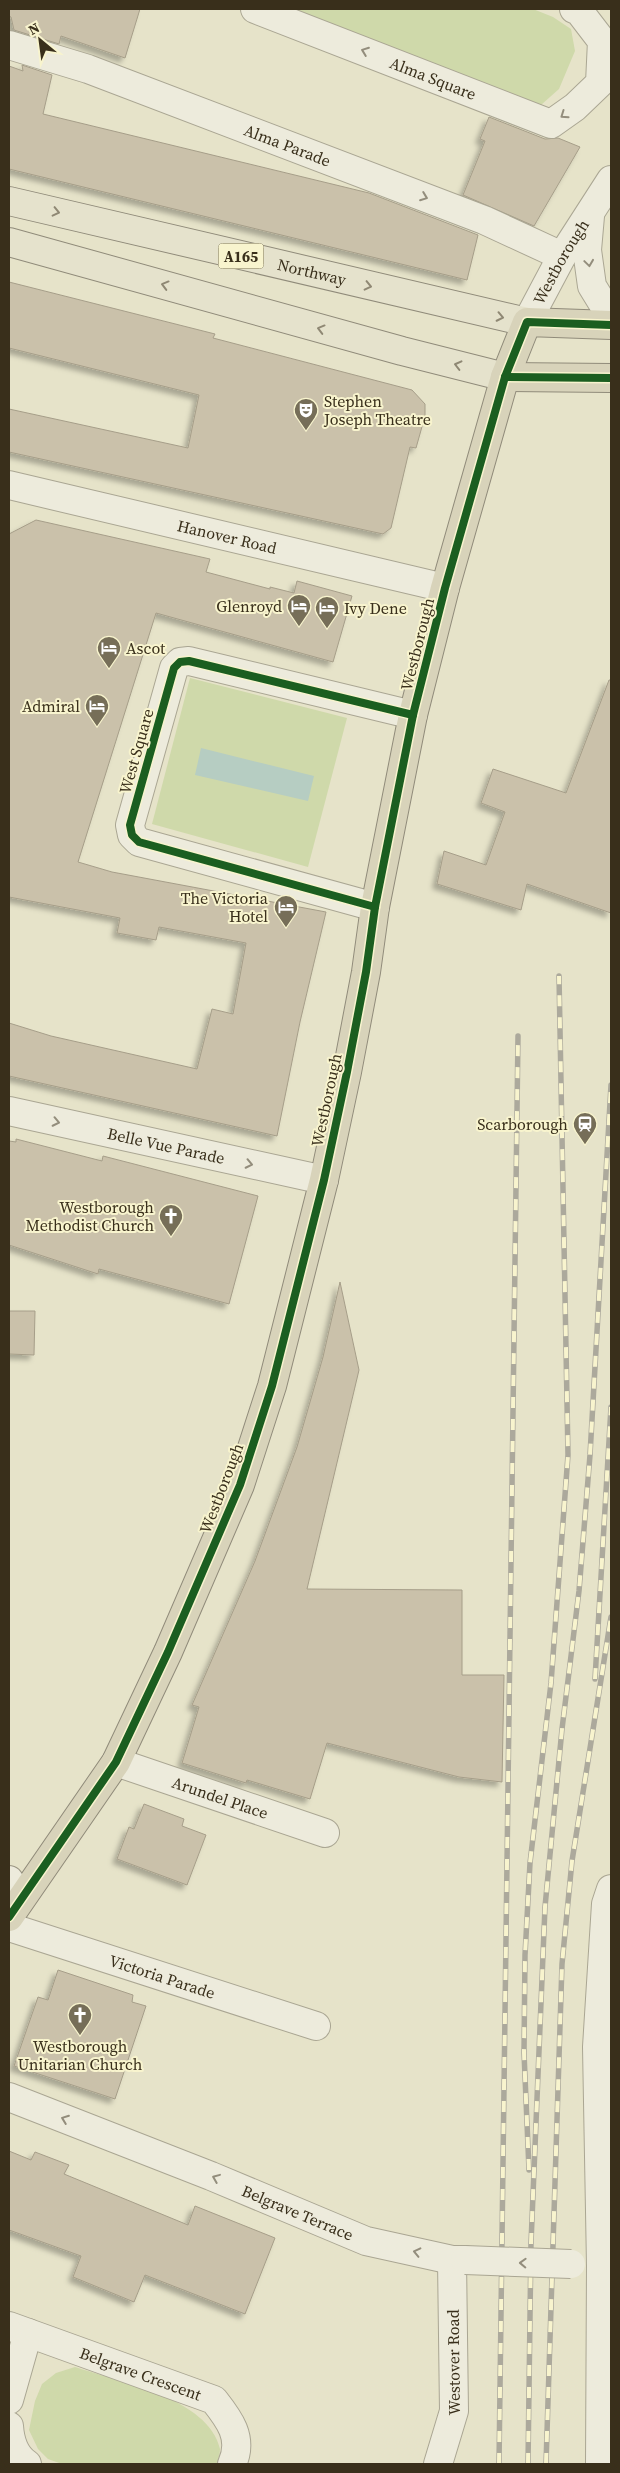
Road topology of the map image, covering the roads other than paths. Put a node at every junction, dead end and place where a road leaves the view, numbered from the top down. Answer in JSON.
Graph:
{"nodes":[{"id":1,"x":255,"y":9,"type":"edge"},
{"id":2,"x":574,"y":9,"type":"edge"},
{"id":3,"x":9,"y":45,"type":"edge"},
{"id":4,"x":606,"y":85,"type":"edge"},
{"id":5,"x":611,"y":180,"type":"edge"},
{"id":6,"x":9,"y":201,"type":"edge"},
{"id":7,"x":590,"y":214,"type":"junction"},
{"id":8,"x":9,"y":242,"type":"edge"},
{"id":9,"x":562,"y":256,"type":"junction"},
{"id":10,"x":611,"y":317,"type":"edge"},
{"id":11,"x":527,"y":322,"type":"junction"},
{"id":12,"x":611,"y":324,"type":"edge"},
{"id":13,"x":505,"y":377,"type":"junction"},
{"id":14,"x":611,"y":378,"type":"edge"},
{"id":15,"x":9,"y":485,"type":"edge"},
{"id":16,"x":445,"y":588,"type":"junction"},
{"id":17,"x":413,"y":714,"type":"junction"},
{"id":18,"x":375,"y":907,"type":"junction"},
{"id":19,"x":9,"y":1111,"type":"edge"},
{"id":20,"x":324,"y":1180,"type":"junction"},
{"id":21,"x":116,"y":1762,"type":"junction"},
{"id":22,"x":325,"y":1833,"type":"dead end"},
{"id":23,"x":611,"y":1889,"type":"edge"},
{"id":24,"x":13,"y":1898,"type":"edge"},
{"id":25,"x":9,"y":1927,"type":"edge"},
{"id":26,"x":316,"y":2026,"type":"dead end"},
{"id":27,"x":9,"y":2097,"type":"edge"},
{"id":28,"x":459,"y":2260,"type":"junction"},
{"id":29,"x":601,"y":2266,"type":"junction"},
{"id":30,"x":18,"y":2329,"type":"edge"},
{"id":31,"x":9,"y":2400,"type":"edge"},
{"id":32,"x":9,"y":2426,"type":"edge"},
{"id":33,"x":27,"y":2464,"type":"edge"},
{"id":34,"x":232,"y":2464,"type":"edge"},
{"id":35,"x":438,"y":2464,"type":"edge"},
{"id":36,"x":600,"y":2464,"type":"edge"}],
"edges":[{"from":4,"to":1,"type":"street","name":"Alma Square","one_way":true},
{"from":2,"to":4,"type":"street","name":"Alma Square"},
{"from":3,"to":9,"type":"street","name":"Alma Parade","one_way":true},
{"from":5,"to":7,"type":"street","name":"Westborough"},
{"from":6,"to":11,"type":"main road","name":"Northway","number":"A165","one_way":true},
{"from":7,"to":9,"type":"street","name":"Westborough"},
{"from":7,"to":10,"type":"street","name":"Westborough","one_way":true},
{"from":13,"to":8,"type":"main road","one_way":true},
{"from":9,"to":11,"type":"street","name":"Westborough"},
{"from":11,"to":12,"type":"highway","number":"A165"},
{"from":11,"to":13,"type":"highway","name":"Westborough"},
{"from":13,"to":14,"type":"highway"},
{"from":13,"to":16,"type":"highway","name":"Westborough"},
{"from":15,"to":16,"type":"street","name":"Hanover Road"},
{"from":16,"to":17,"type":"highway","name":"Westborough"},
{"from":17,"to":18,"type":"highway","name":"Westborough"},
{"from":17,"to":18,"type":"street","name":"West Square"},
{"from":18,"to":20,"type":"highway","name":"Westborough"},
{"from":19,"to":20,"type":"street","name":"Belle Vue Parade","one_way":true},
{"from":20,"to":21,"type":"highway","name":"Westborough"},
{"from":21,"to":22,"type":"street","name":"Arundel Place"},
{"from":21,"to":24,"type":"highway","name":"Westborough"},
{"from":23,"to":29,"type":"street"},
{"from":25,"to":26,"type":"street","name":"Victoria Parade"},
{"from":28,"to":27,"type":"street","name":"Belgrave Terrace","one_way":true},
{"from":29,"to":28,"type":"street","name":"Belgrave Terrace","one_way":true,"bridge":true},
{"from":28,"to":35,"type":"street","name":"Westover Road"},
{"from":29,"to":36,"type":"street"},
{"from":30,"to":31,"type":"street","name":"Belgrave Crescent"},
{"from":30,"to":34,"type":"street","name":"Belgrave Crescent"},
{"from":32,"to":33,"type":"street"}]}
